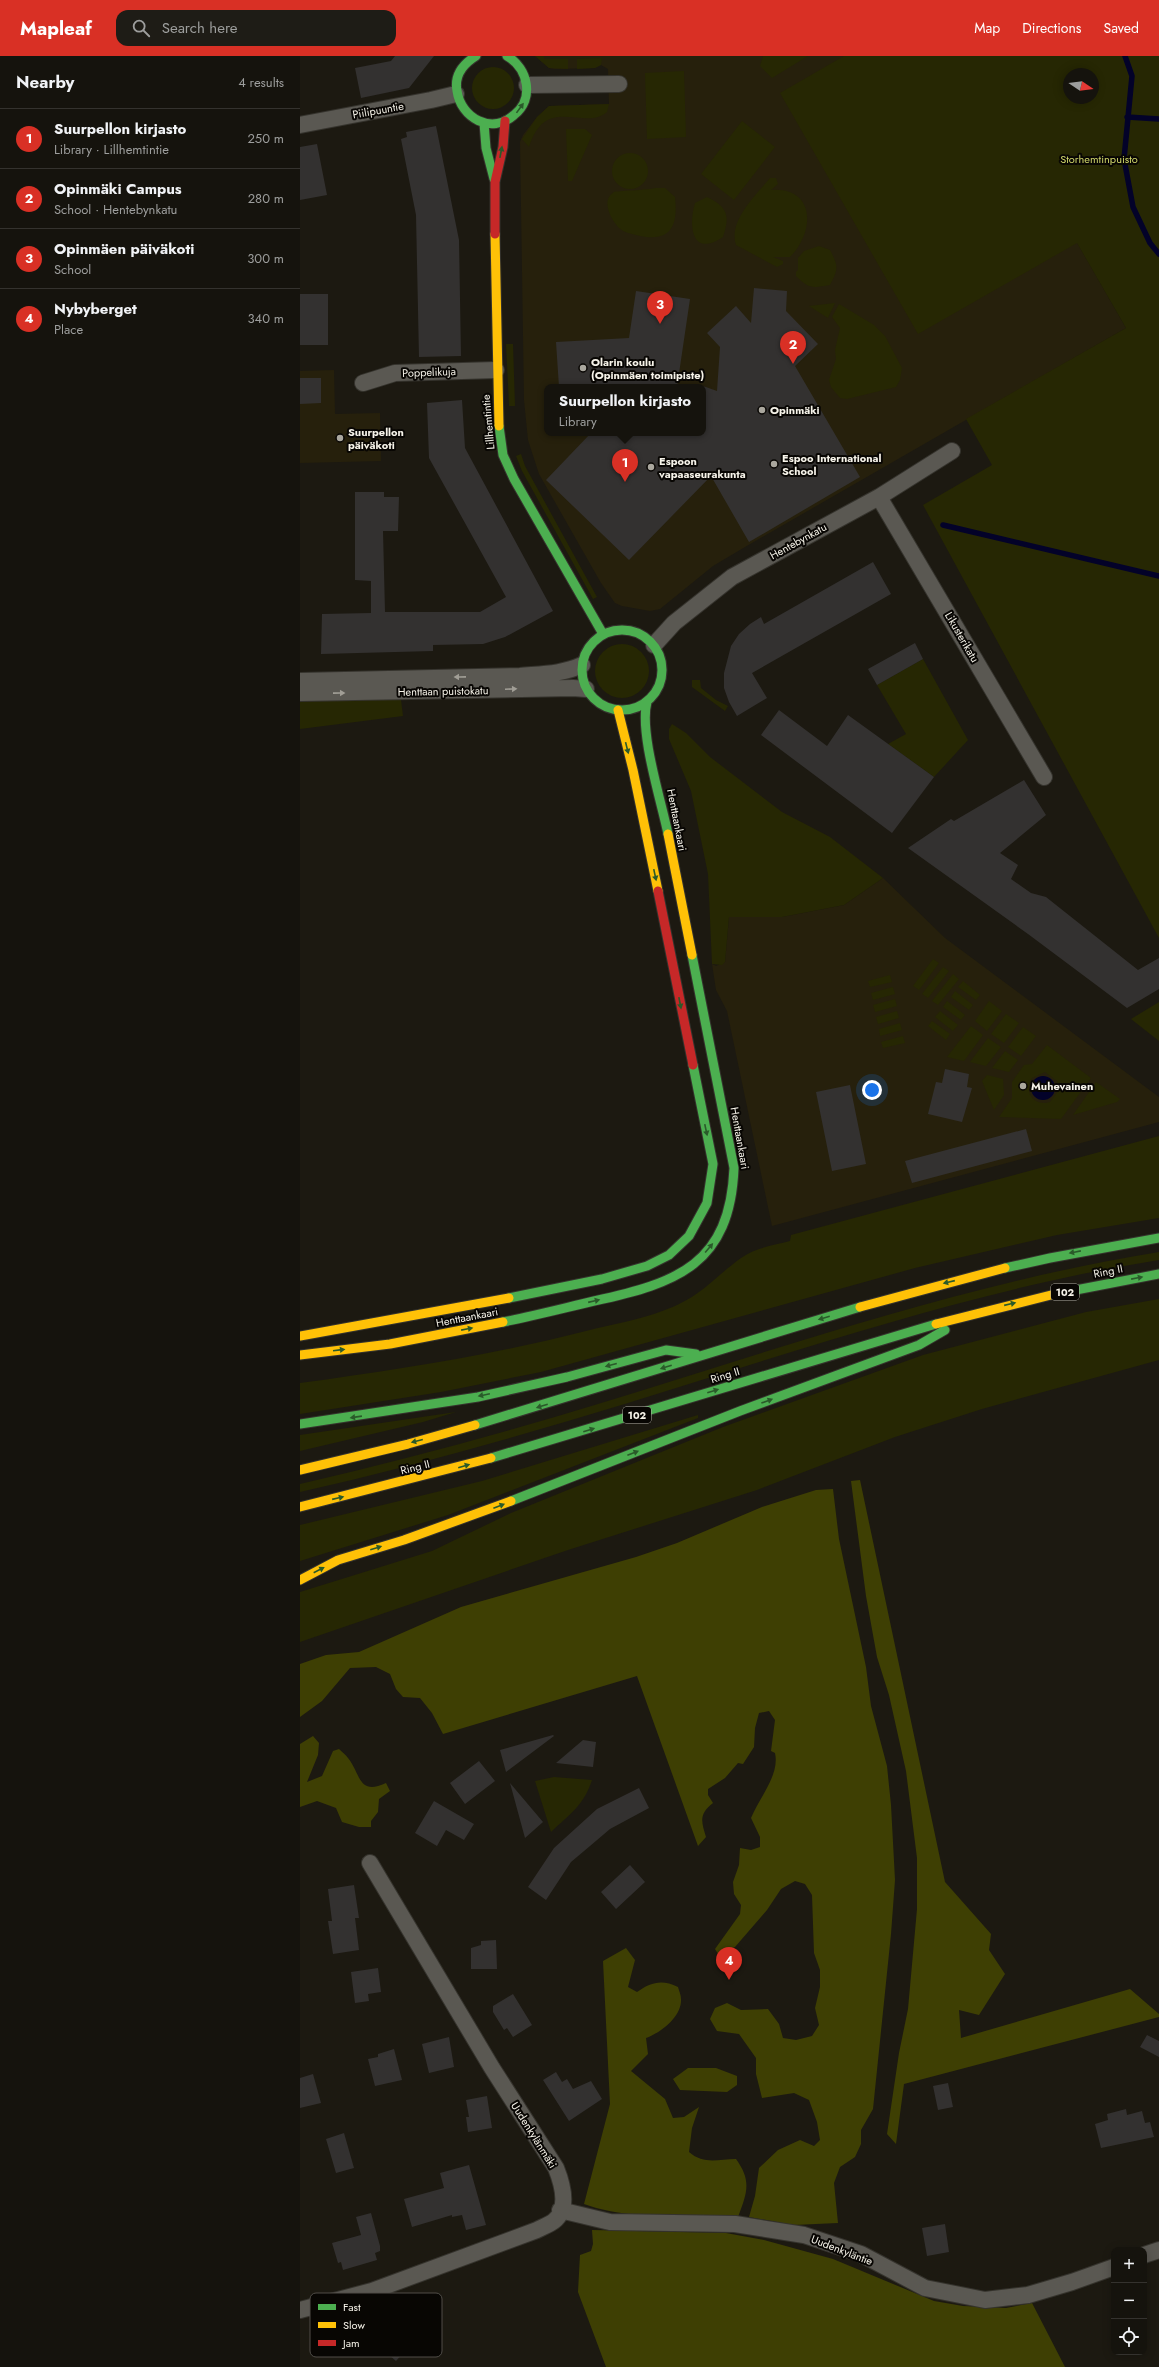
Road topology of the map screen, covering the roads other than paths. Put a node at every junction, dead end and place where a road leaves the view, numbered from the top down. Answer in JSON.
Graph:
{"nodes":[{"id":1,"x":476,"y":56,"type":"edge"},
{"id":2,"x":507,"y":56,"type":"edge"},
{"id":3,"x":619,"y":84,"type":"dead end"},
{"id":4,"x":527,"y":85,"type":"junction"},
{"id":5,"x":456,"y":94,"type":"junction"},
{"id":6,"x":505,"y":122,"type":"junction"},
{"id":7,"x":484,"y":123,"type":"junction"},
{"id":8,"x":300,"y":125,"type":"edge"},
{"id":9,"x":495,"y":182,"type":"junction"},
{"id":10,"x":496,"y":370,"type":"junction"},
{"id":11,"x":363,"y":383,"type":"dead end"},
{"id":12,"x":952,"y":451,"type":"dead end"},
{"id":13,"x":879,"y":497,"type":"junction"},
{"id":14,"x":603,"y":634,"type":"junction"},
{"id":15,"x":654,"y":645,"type":"junction"},
{"id":16,"x":582,"y":665,"type":"junction"},
{"id":17,"x":300,"y":681,"type":"edge"},
{"id":18,"x":586,"y":689,"type":"junction"},
{"id":19,"x":300,"y":693,"type":"edge"},
{"id":20,"x":647,"y":702,"type":"junction"},
{"id":21,"x":618,"y":710,"type":"junction"},
{"id":22,"x":1044,"y":777,"type":"dead end"},
{"id":23,"x":1159,"y":1238,"type":"edge"},
{"id":24,"x":1159,"y":1274,"type":"edge"},
{"id":25,"x":972,"y":1313,"type":"junction"},
{"id":26,"x":300,"y":1336,"type":"edge"},
{"id":27,"x":300,"y":1355,"type":"edge"},
{"id":28,"x":703,"y":1355,"type":"junction"},
{"id":29,"x":300,"y":1424,"type":"edge"},
{"id":30,"x":300,"y":1470,"type":"edge"},
{"id":31,"x":300,"y":1507,"type":"edge"},
{"id":32,"x":300,"y":1580,"type":"edge"},
{"id":33,"x":370,"y":1863,"type":"dead end"},
{"id":34,"x":560,"y":2210,"type":"junction"},
{"id":35,"x":1159,"y":2250,"type":"edge"},
{"id":36,"x":1147,"y":2254,"type":"edge"},
{"id":37,"x":1111,"y":2268,"type":"edge"},
{"id":38,"x":361,"y":2293,"type":"edge"},
{"id":39,"x":310,"y":2307,"type":"edge"},
{"id":40,"x":300,"y":2310,"type":"edge"}],
"edges":[{"from":1,"to":5,"type":"main road"},
{"from":2,"to":4,"type":"main road"},
{"from":3,"to":4,"type":"street"},
{"from":6,"to":4,"type":"main road","one_way":true},
{"from":5,"to":7,"type":"main road"},
{"from":5,"to":8,"type":"street","name":"Piilipuuntie"},
{"from":6,"to":7,"type":"main road"},
{"from":9,"to":6,"type":"main road","name":"Lillhemtintie","one_way":true},
{"from":7,"to":9,"type":"main road","name":"Lillhemtintie"},
{"from":9,"to":10,"type":"main road","name":"Lillhemtintie"},
{"from":10,"to":11,"type":"street","name":"Poppelikuja"},
{"from":10,"to":14,"type":"main road","name":"Lillhemtintie"},
{"from":12,"to":13,"type":"street","name":"Hentebynkatu"},
{"from":13,"to":15,"type":"street","name":"Hentebynkatu"},
{"from":13,"to":22,"type":"street","name":"Likusterikatu"},
{"from":14,"to":15,"type":"main road"},
{"from":14,"to":16,"type":"main road"},
{"from":15,"to":20,"type":"main road"},
{"from":16,"to":17,"type":"street","name":"Henttaan puistokatu","one_way":true},
{"from":16,"to":18,"type":"main road"},
{"from":19,"to":18,"type":"street","name":"Henttaan puistokatu","one_way":true},
{"from":18,"to":21,"type":"main road"},
{"from":20,"to":21,"type":"main road"},
{"from":27,"to":20,"type":"main road","name":"Henttaankaari","one_way":true},
{"from":21,"to":26,"type":"main road","name":"Henttaankaari","one_way":true},
{"from":23,"to":28,"type":"main road","one_way":true},
{"from":25,"to":24,"type":"main road","name":"Ring II","number":"102","one_way":true},
{"from":31,"to":25,"type":"main road","name":"Ring II","number":"102","one_way":true},
{"from":32,"to":25,"type":"main road","one_way":true},
{"from":28,"to":29,"type":"main road","one_way":true},
{"from":28,"to":30,"type":"main road","one_way":true},
{"from":33,"to":34,"type":"street","name":"Uudenkylänmäki"},
{"from":34,"to":37,"type":"street","name":"Uudenkyläntie"},
{"from":34,"to":38,"type":"street"},
{"from":35,"to":36,"type":"street"},
{"from":39,"to":40,"type":"street"}]}
